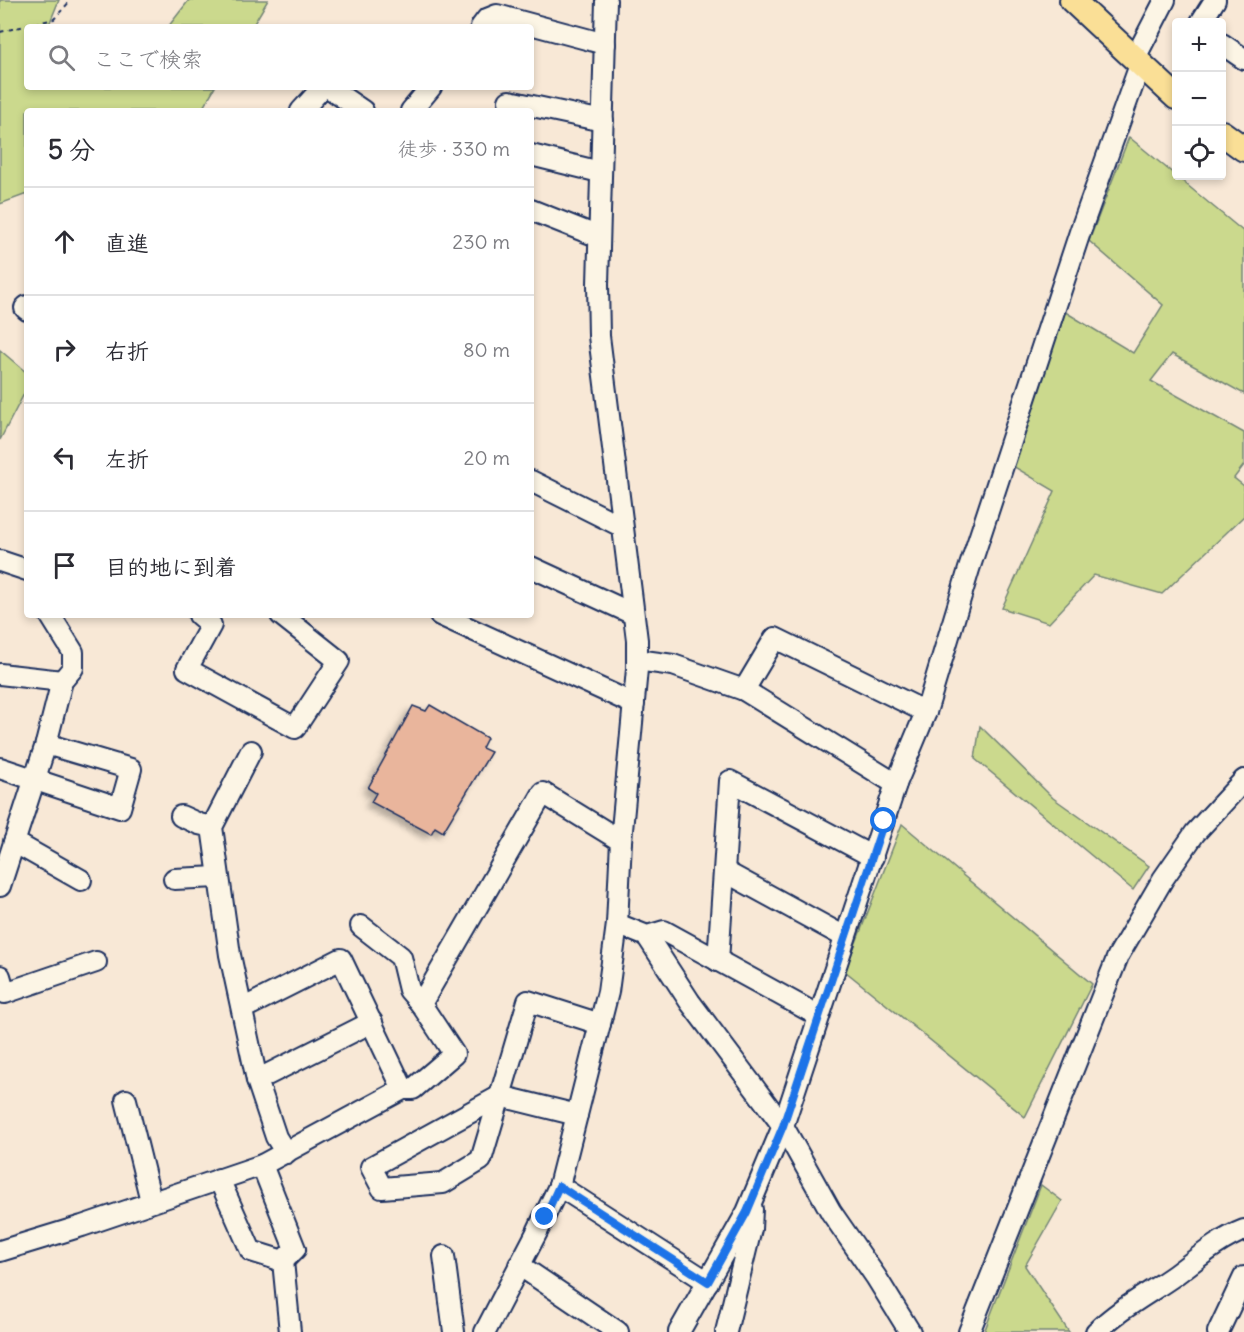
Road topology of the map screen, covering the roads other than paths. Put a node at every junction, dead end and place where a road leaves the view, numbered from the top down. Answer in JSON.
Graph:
{"nodes":[{"id":1,"x":606,"y":0,"type":"edge"},
{"id":2,"x":1072,"y":0,"type":"edge"},
{"id":3,"x":1165,"y":0,"type":"edge"},
{"id":4,"x":1215,"y":0,"type":"edge"},
{"id":5,"x":1204,"y":18,"type":"edge"},
{"id":6,"x":483,"y":24,"type":"edge"},
{"id":7,"x":530,"y":24,"type":"edge"},
{"id":8,"x":534,"y":25,"type":"edge"},
{"id":9,"x":605,"y":44,"type":"junction"},
{"id":10,"x":1226,"y":47,"type":"edge"},
{"id":11,"x":1244,"y":59,"type":"edge"},
{"id":12,"x":1137,"y":63,"type":"junction"},
{"id":13,"x":320,"y":90,"type":"edge"},
{"id":14,"x":332,"y":90,"type":"edge"},
{"id":15,"x":428,"y":90,"type":"edge"},
{"id":16,"x":1172,"y":94,"type":"edge"},
{"id":17,"x":509,"y":101,"type":"dead end"},
{"id":18,"x":305,"y":108,"type":"edge"},
{"id":19,"x":359,"y":108,"type":"edge"},
{"id":20,"x":414,"y":108,"type":"edge"},
{"id":21,"x":603,"y":121,"type":"junction"},
{"id":22,"x":1226,"y":136,"type":"edge"},
{"id":23,"x":1244,"y":148,"type":"edge"},
{"id":24,"x":534,"y":156,"type":"edge"},
{"id":25,"x":600,"y":171,"type":"junction"},
{"id":26,"x":534,"y":211,"type":"edge"},
{"id":27,"x":599,"y":237,"type":"junction"},
{"id":28,"x":534,"y":484,"type":"edge"},
{"id":29,"x":621,"y":526,"type":"junction"},
{"id":30,"x":0,"y":561,"type":"edge"},
{"id":31,"x":534,"y":568,"type":"edge"},
{"id":32,"x":24,"y":569,"type":"edge"},
{"id":33,"x":633,"y":614,"type":"junction"},
{"id":34,"x":52,"y":618,"type":"edge"},
{"id":35,"x":203,"y":618,"type":"edge"},
{"id":36,"x":285,"y":618,"type":"edge"},
{"id":37,"x":468,"y":621,"type":"edge"},
{"id":38,"x":637,"y":660,"type":"junction"},
{"id":39,"x":0,"y":675,"type":"edge"},
{"id":40,"x":62,"y":681,"type":"junction"},
{"id":41,"x":744,"y":690,"type":"junction"},
{"id":42,"x":634,"y":704,"type":"junction"},
{"id":43,"x":926,"y":712,"type":"junction"},
{"id":44,"x":46,"y":744,"type":"junction"},
{"id":45,"x":252,"y":751,"type":"dead end"},
{"id":46,"x":0,"y":768,"type":"edge"},
{"id":47,"x":35,"y":780,"type":"junction"},
{"id":48,"x":1244,"y":780,"type":"edge"},
{"id":49,"x":896,"y":784,"type":"junction"},
{"id":50,"x":181,"y":816,"type":"dead end"},
{"id":51,"x":212,"y":827,"type":"junction"},
{"id":52,"x":621,"y":841,"type":"junction"},
{"id":53,"x":14,"y":842,"type":"junction"},
{"id":54,"x":873,"y":857,"type":"junction"},
{"id":55,"x":724,"y":871,"type":"junction"},
{"id":56,"x":218,"y":877,"type":"junction"},
{"id":57,"x":174,"y":879,"type":"dead end"},
{"id":58,"x":81,"y":880,"type":"dead end"},
{"id":59,"x":0,"y":886,"type":"edge"},
{"id":60,"x":617,"y":924,"type":"junction"},
{"id":61,"x":361,"y":926,"type":"dead end"},
{"id":62,"x":647,"y":936,"type":"junction"},
{"id":63,"x":845,"y":938,"type":"junction"},
{"id":64,"x":718,"y":961,"type":"junction"},
{"id":65,"x":96,"y":962,"type":"dead end"},
{"id":66,"x":0,"y":976,"type":"edge"},
{"id":67,"x":421,"y":1004,"type":"junction"},
{"id":68,"x":242,"y":1009,"type":"junction"},
{"id":69,"x":819,"y":1016,"type":"junction"},
{"id":70,"x":372,"y":1022,"type":"junction"},
{"id":71,"x":600,"y":1024,"type":"junction"},
{"id":72,"x":257,"y":1080,"type":"junction"},
{"id":73,"x":404,"y":1089,"type":"junction"},
{"id":74,"x":500,"y":1096,"type":"junction"},
{"id":75,"x":126,"y":1100,"type":"dead end"},
{"id":76,"x":577,"y":1115,"type":"junction"},
{"id":77,"x":783,"y":1126,"type":"junction"},
{"id":78,"x":286,"y":1153,"type":"junction"},
{"id":79,"x":262,"y":1165,"type":"junction"},
{"id":80,"x":219,"y":1179,"type":"junction"},
{"id":81,"x":559,"y":1186,"type":"junction"},
{"id":82,"x":752,"y":1200,"type":"junction"},
{"id":83,"x":151,"y":1201,"type":"junction"},
{"id":84,"x":1244,"y":1230,"type":"edge"},
{"id":85,"x":0,"y":1251,"type":"edge"},
{"id":86,"x":444,"y":1256,"type":"dead end"},
{"id":87,"x":283,"y":1261,"type":"junction"},
{"id":88,"x":519,"y":1265,"type":"junction"},
{"id":89,"x":1244,"y":1277,"type":"edge"},
{"id":90,"x":708,"y":1282,"type":"junction"},
{"id":91,"x":290,"y":1332,"type":"edge"},
{"id":92,"x":454,"y":1332,"type":"edge"},
{"id":93,"x":485,"y":1332,"type":"edge"},
{"id":94,"x":618,"y":1332,"type":"edge"},
{"id":95,"x":680,"y":1332,"type":"edge"},
{"id":96,"x":726,"y":1332,"type":"edge"},
{"id":97,"x":910,"y":1332,"type":"edge"},
{"id":98,"x":969,"y":1332,"type":"edge"},
{"id":99,"x":1096,"y":1332,"type":"edge"},
{"id":100,"x":1218,"y":1332,"type":"edge"}],
"edges":[{"from":1,"to":9,"type":"street"},
{"from":2,"to":12,"type":"main road"},
{"from":3,"to":12,"type":"street"},
{"from":4,"to":5,"type":"street"},
{"from":6,"to":7,"type":"street"},
{"from":8,"to":9,"type":"street"},
{"from":9,"to":21,"type":"street"},
{"from":10,"to":11,"type":"street"},
{"from":12,"to":16,"type":"main road"},
{"from":12,"to":43,"type":"street"},
{"from":13,"to":18,"type":"street"},
{"from":14,"to":19,"type":"street"},
{"from":15,"to":20,"type":"street"},
{"from":17,"to":21,"type":"street"},
{"from":21,"to":25,"type":"street"},
{"from":22,"to":23,"type":"main road"},
{"from":24,"to":25,"type":"street"},
{"from":25,"to":27,"type":"street"},
{"from":26,"to":27,"type":"street"},
{"from":27,"to":29,"type":"street"},
{"from":28,"to":29,"type":"street"},
{"from":29,"to":33,"type":"street"},
{"from":30,"to":32,"type":"street"},
{"from":31,"to":33,"type":"street"},
{"from":33,"to":38,"type":"street"},
{"from":34,"to":40,"type":"street"},
{"from":35,"to":36,"type":"street"},
{"from":37,"to":42,"type":"street"},
{"from":38,"to":41,"type":"street"},
{"from":38,"to":42,"type":"street"},
{"from":39,"to":40,"type":"street"},
{"from":40,"to":44,"type":"street"},
{"from":41,"to":43,"type":"street"},
{"from":41,"to":49,"type":"street"},
{"from":42,"to":52,"type":"street"},
{"from":43,"to":49,"type":"street"},
{"from":44,"to":47,"type":"street"},
{"from":44,"to":47,"type":"street"},
{"from":45,"to":51,"type":"street"},
{"from":46,"to":47,"type":"street"},
{"from":47,"to":53,"type":"street"},
{"from":48,"to":98,"type":"street"},
{"from":49,"to":54,"type":"street"},
{"from":50,"to":51,"type":"street"},
{"from":51,"to":56,"type":"street"},
{"from":52,"to":60,"type":"street"},
{"from":52,"to":67,"type":"street"},
{"from":53,"to":58,"type":"street"},
{"from":53,"to":59,"type":"street"},
{"from":54,"to":55,"type":"street"},
{"from":54,"to":63,"type":"street"},
{"from":55,"to":63,"type":"street"},
{"from":55,"to":64,"type":"street"},
{"from":56,"to":57,"type":"street"},
{"from":56,"to":68,"type":"street"},
{"from":60,"to":62,"type":"street"},
{"from":60,"to":71,"type":"street"},
{"from":61,"to":67,"type":"street"},
{"from":62,"to":64,"type":"street"},
{"from":62,"to":77,"type":"street"},
{"from":63,"to":69,"type":"street"},
{"from":64,"to":69,"type":"street"},
{"from":65,"to":66,"type":"street"},
{"from":67,"to":73,"type":"street"},
{"from":68,"to":70,"type":"street"},
{"from":68,"to":72,"type":"street"},
{"from":69,"to":77,"type":"street"},
{"from":70,"to":72,"type":"street"},
{"from":70,"to":73,"type":"street"},
{"from":71,"to":74,"type":"street"},
{"from":71,"to":76,"type":"street"},
{"from":72,"to":78,"type":"street"},
{"from":73,"to":78,"type":"street"},
{"from":74,"to":74,"type":"street"},
{"from":74,"to":76,"type":"street"},
{"from":75,"to":83,"type":"street"},
{"from":76,"to":81,"type":"street"},
{"from":77,"to":82,"type":"street"},
{"from":77,"to":97,"type":"street"},
{"from":78,"to":79,"type":"street"},
{"from":79,"to":80,"type":"street"},
{"from":79,"to":87,"type":"street"},
{"from":80,"to":83,"type":"street"},
{"from":80,"to":87,"type":"street"},
{"from":81,"to":88,"type":"street"},
{"from":81,"to":90,"type":"street"},
{"from":82,"to":90,"type":"street"},
{"from":82,"to":96,"type":"street"},
{"from":83,"to":85,"type":"street"},
{"from":84,"to":99,"type":"street"},
{"from":86,"to":92,"type":"street"},
{"from":87,"to":91,"type":"street"},
{"from":88,"to":93,"type":"street"},
{"from":88,"to":94,"type":"street"},
{"from":89,"to":100,"type":"street"},
{"from":90,"to":95,"type":"street"}]}
